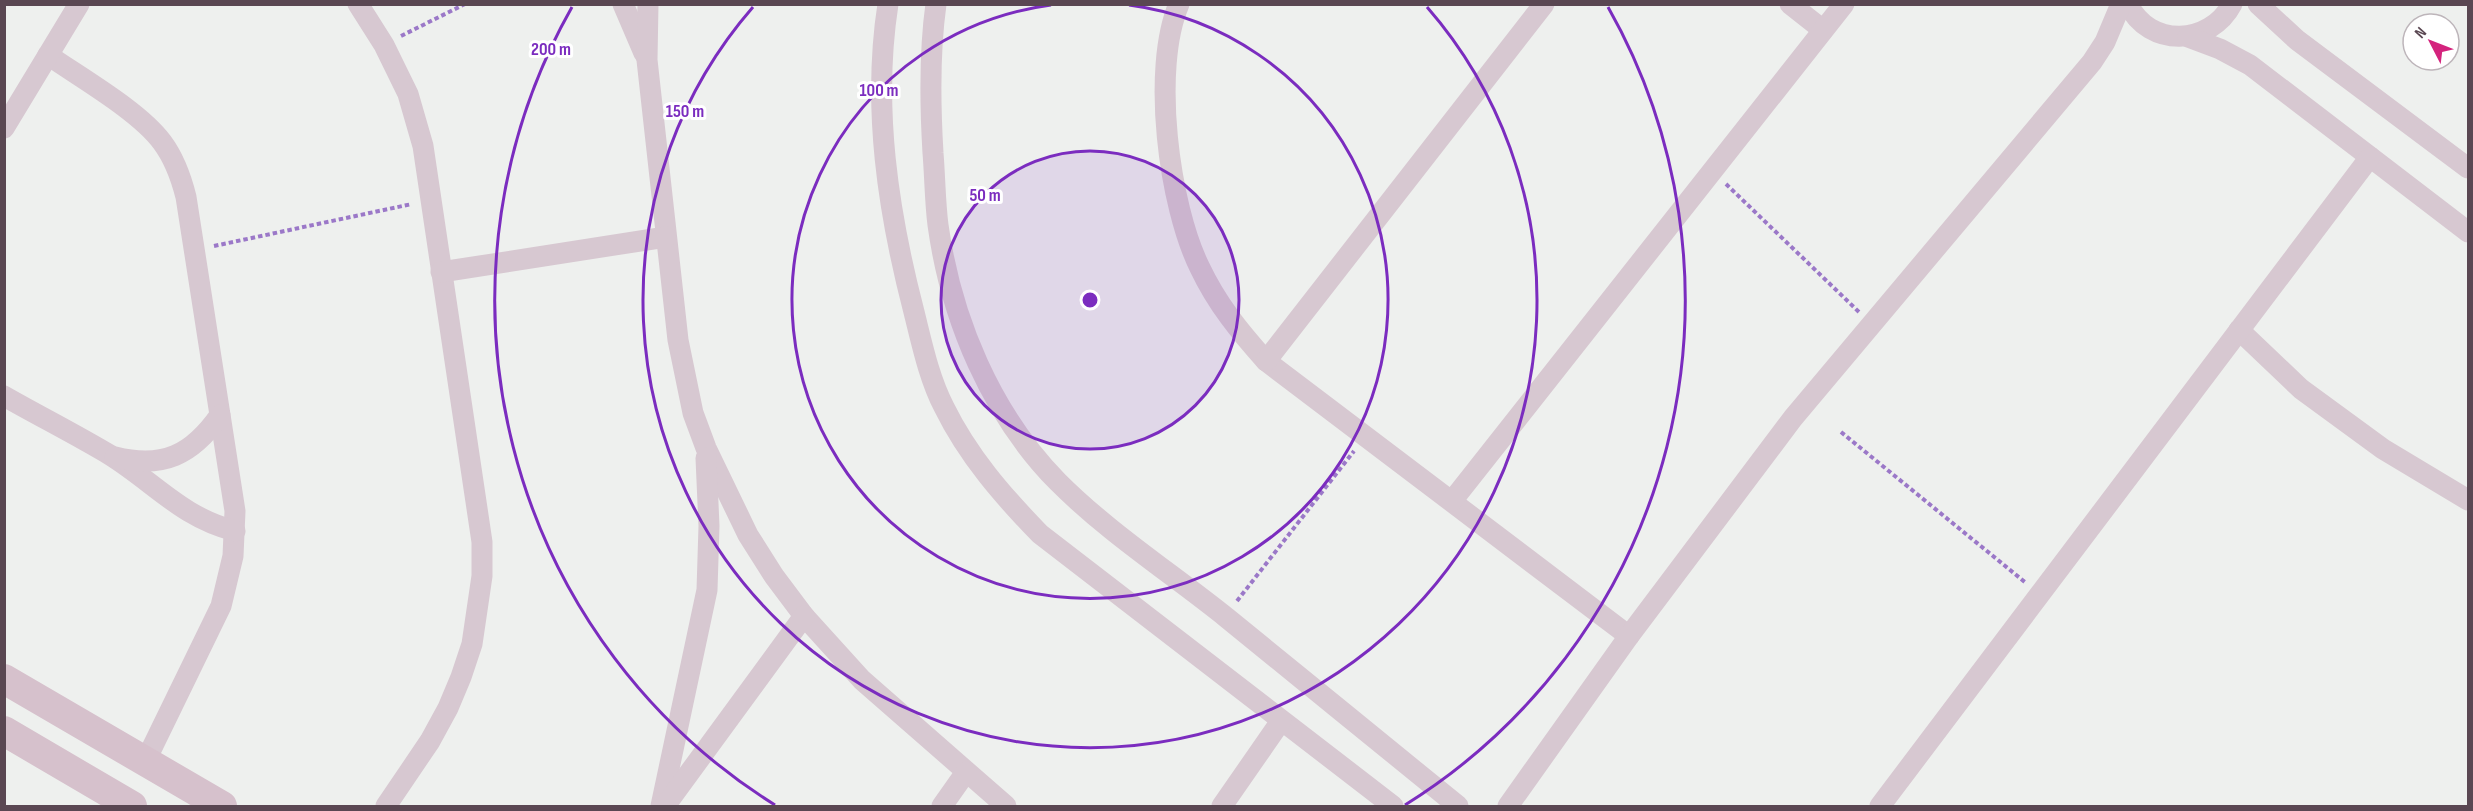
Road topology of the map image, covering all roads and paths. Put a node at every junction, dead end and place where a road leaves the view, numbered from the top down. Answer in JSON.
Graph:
{"nodes":[{"id":1,"x":79,"y":4,"type":"edge"},
{"id":2,"x":358,"y":4,"type":"edge"},
{"id":3,"x":465,"y":4,"type":"edge"},
{"id":4,"x":623,"y":4,"type":"edge"},
{"id":5,"x":648,"y":4,"type":"edge"},
{"id":6,"x":888,"y":4,"type":"edge"},
{"id":7,"x":936,"y":4,"type":"edge"},
{"id":8,"x":1179,"y":4,"type":"edge"},
{"id":9,"x":1544,"y":4,"type":"edge"},
{"id":10,"x":1790,"y":4,"type":"edge"},
{"id":11,"x":1844,"y":4,"type":"edge"},
{"id":12,"x":2121,"y":4,"type":"edge"},
{"id":13,"x":2128,"y":4,"type":"edge"},
{"id":14,"x":2232,"y":4,"type":"edge"},
{"id":15,"x":2258,"y":4,"type":"edge"},
{"id":16,"x":1823,"y":30,"type":"junction"},
{"id":17,"x":2187,"y":37,"type":"junction"},
{"id":18,"x":384,"y":45,"type":"junction"},
{"id":19,"x":48,"y":55,"type":"junction"},
{"id":20,"x":647,"y":60,"type":"junction"},
{"id":21,"x":4,"y":128,"type":"edge"},
{"id":22,"x":2370,"y":157,"type":"junction"},
{"id":23,"x":2469,"y":168,"type":"edge"},
{"id":24,"x":1713,"y":171,"type":"junction"},
{"id":25,"x":430,"y":200,"type":"junction"},
{"id":26,"x":2469,"y":232,"type":"edge"},
{"id":27,"x":666,"y":237,"type":"junction"},
{"id":28,"x":194,"y":251,"type":"junction"},
{"id":29,"x":441,"y":272,"type":"junction"},
{"id":30,"x":1871,"y":323,"type":"junction"},
{"id":31,"x":2239,"y":330,"type":"junction"},
{"id":32,"x":1266,"y":361,"type":"junction"},
{"id":33,"x":4,"y":396,"type":"edge"},
{"id":34,"x":220,"y":415,"type":"junction"},
{"id":35,"x":1841,"y":432,"type":"dead end"},
{"id":36,"x":1366,"y":436,"type":"junction"},
{"id":37,"x":706,"y":448,"type":"junction"},
{"id":38,"x":111,"y":456,"type":"junction"},
{"id":39,"x":2469,"y":500,"type":"edge"},
{"id":40,"x":1452,"y":501,"type":"junction"},
{"id":41,"x":235,"y":531,"type":"junction"},
{"id":42,"x":2040,"y":594,"type":"junction"},
{"id":43,"x":804,"y":616,"type":"junction"},
{"id":44,"x":1225,"y":616,"type":"junction"},
{"id":45,"x":1629,"y":636,"type":"junction"},
{"id":46,"x":4,"y":680,"type":"edge"},
{"id":47,"x":1281,"y":721,"type":"junction"},
{"id":48,"x":4,"y":731,"type":"edge"},
{"id":49,"x":146,"y":760,"type":"junction"},
{"id":50,"x":966,"y":772,"type":"junction"},
{"id":51,"x":132,"y":807,"type":"edge"},
{"id":52,"x":222,"y":807,"type":"edge"},
{"id":53,"x":386,"y":807,"type":"edge"},
{"id":54,"x":663,"y":807,"type":"edge"},
{"id":55,"x":942,"y":807,"type":"edge"},
{"id":56,"x":1006,"y":807,"type":"edge"},
{"id":57,"x":1222,"y":807,"type":"edge"},
{"id":58,"x":1393,"y":807,"type":"edge"},
{"id":59,"x":1458,"y":807,"type":"edge"},
{"id":60,"x":1508,"y":807,"type":"edge"},
{"id":61,"x":1880,"y":807,"type":"edge"}],
"edges":[{"from":1,"to":19,"type":"street"},
{"from":2,"to":18,"type":"street"},
{"from":3,"to":18,"type":"path"},
{"from":4,"to":20,"type":"street"},
{"from":5,"to":20,"type":"street"},
{"from":6,"to":47,"type":"street"},
{"from":7,"to":44,"type":"street"},
{"from":8,"to":32,"type":"street"},
{"from":9,"to":32,"type":"street"},
{"from":10,"to":16,"type":"street"},
{"from":11,"to":16,"type":"street"},
{"from":12,"to":30,"type":"street"},
{"from":13,"to":17,"type":"street"},
{"from":14,"to":17,"type":"street"},
{"from":15,"to":23,"type":"street"},
{"from":16,"to":24,"type":"street"},
{"from":17,"to":22,"type":"street"},
{"from":18,"to":25,"type":"street"},
{"from":19,"to":21,"type":"street"},
{"from":19,"to":28,"type":"street"},
{"from":20,"to":27,"type":"street"},
{"from":22,"to":26,"type":"street"},
{"from":22,"to":31,"type":"street"},
{"from":24,"to":30,"type":"path"},
{"from":24,"to":40,"type":"street"},
{"from":25,"to":28,"type":"path"},
{"from":25,"to":29,"type":"street"},
{"from":27,"to":29,"type":"street"},
{"from":27,"to":37,"type":"street"},
{"from":28,"to":34,"type":"street"},
{"from":29,"to":53,"type":"street"},
{"from":30,"to":45,"type":"street"},
{"from":31,"to":39,"type":"street"},
{"from":31,"to":42,"type":"street"},
{"from":32,"to":36,"type":"street"},
{"from":33,"to":38,"type":"street"},
{"from":34,"to":38,"type":"street"},
{"from":34,"to":41,"type":"street"},
{"from":35,"to":42,"type":"path"},
{"from":36,"to":40,"type":"street"},
{"from":36,"to":44,"type":"path"},
{"from":37,"to":43,"type":"street"},
{"from":37,"to":54,"type":"street"},
{"from":38,"to":41,"type":"street"},
{"from":40,"to":45,"type":"street"},
{"from":41,"to":49,"type":"street"},
{"from":42,"to":61,"type":"street"},
{"from":43,"to":50,"type":"street"},
{"from":43,"to":54,"type":"street"},
{"from":44,"to":59,"type":"street"},
{"from":45,"to":60,"type":"street"},
{"from":46,"to":49,"type":"street"},
{"from":47,"to":57,"type":"street"},
{"from":47,"to":58,"type":"street"},
{"from":48,"to":51,"type":"street"},
{"from":49,"to":52,"type":"street"},
{"from":50,"to":55,"type":"street"},
{"from":50,"to":56,"type":"street"}]}
